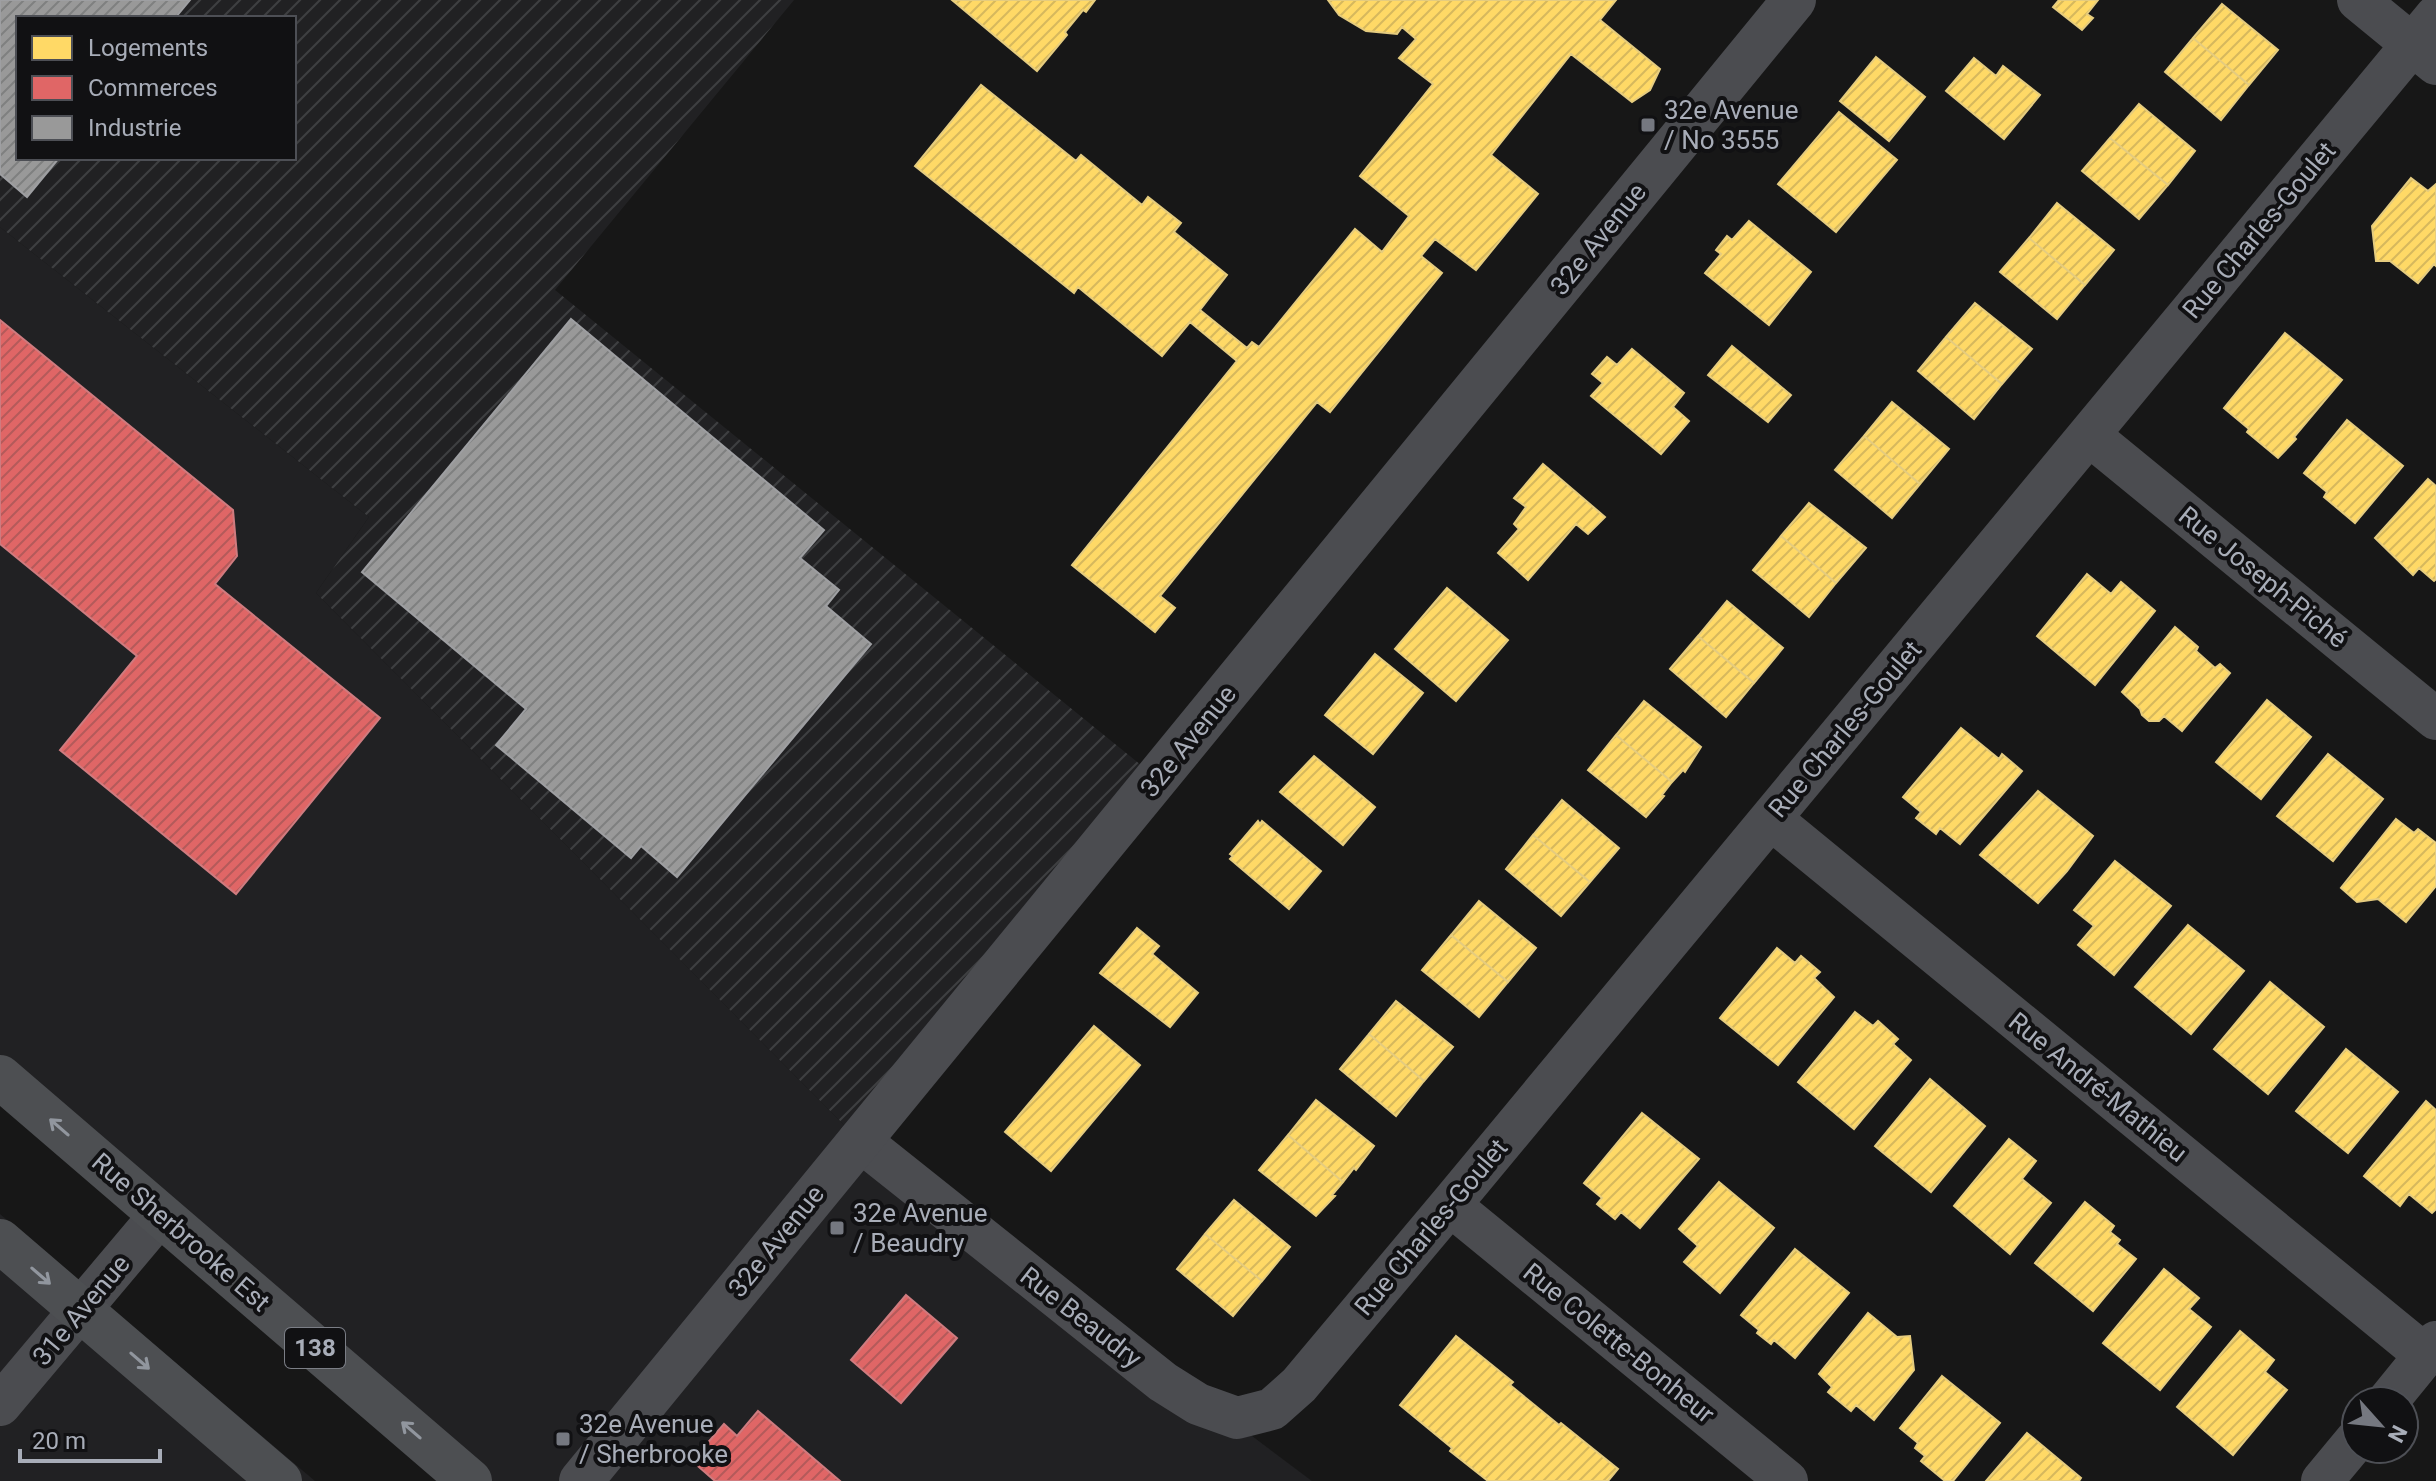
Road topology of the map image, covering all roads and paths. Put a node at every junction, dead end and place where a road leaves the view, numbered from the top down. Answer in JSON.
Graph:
{"nodes":[{"id":1,"x":1794,"y":0,"type":"edge"},
{"id":2,"x":2358,"y":0,"type":"edge"},
{"id":3,"x":2428,"y":42,"type":"edge"},
{"id":4,"x":2089,"y":435,"type":"junction"},
{"id":5,"x":2436,"y":719,"type":"edge"},
{"id":6,"x":1771,"y":819,"type":"junction"},
{"id":7,"x":0,"y":1077,"type":"edge"},
{"id":8,"x":859,"y":1140,"type":"junction"},
{"id":9,"x":1450,"y":1205,"type":"junction"},
{"id":10,"x":160,"y":1215,"type":"junction"},
{"id":11,"x":0,"y":1241,"type":"edge"},
{"id":12,"x":81,"y":1311,"type":"junction"},
{"id":13,"x":2431,"y":1349,"type":"edge"},
{"id":14,"x":2401,"y":1385,"type":"edge"},
{"id":15,"x":0,"y":1405,"type":"edge"},
{"id":16,"x":1237,"y":1418,"type":"joint"},
{"id":17,"x":2340,"y":1459,"type":"edge"},
{"id":18,"x":280,"y":1481,"type":"edge"},
{"id":19,"x":470,"y":1481,"type":"edge"},
{"id":20,"x":581,"y":1481,"type":"edge"},
{"id":21,"x":1787,"y":1481,"type":"edge"},
{"id":22,"x":2322,"y":1481,"type":"edge"}],
"edges":[{"from":1,"to":8,"type":"street","name":"32e Avenue"},
{"from":2,"to":3,"type":"street"},
{"from":3,"to":4,"type":"street","name":"Rue Charles-Goulet"},
{"from":4,"to":5,"type":"street","name":"Rue Joseph-Piché"},
{"from":4,"to":6,"type":"street","name":"Rue Charles-Goulet"},
{"from":6,"to":9,"type":"street","name":"Rue Charles-Goulet"},
{"from":6,"to":13,"type":"street","name":"Rue André-Mathieu"},
{"from":10,"to":7,"type":"main road","name":"Rue Sherbrooke Est","number":"138","one_way":true},
{"from":8,"to":16,"type":"street","name":"Rue Beaudry"},
{"from":8,"to":20,"type":"street","name":"32e Avenue"},
{"from":9,"to":16,"type":"street","name":"Rue Charles-Goulet"},
{"from":9,"to":21,"type":"street","name":"Rue Colette-Bonheur"},
{"from":10,"to":12,"type":"street","name":"31e Avenue"},
{"from":19,"to":10,"type":"main road","name":"Rue Sherbrooke Est","number":"138","one_way":true},
{"from":11,"to":12,"type":"main road","one_way":true},
{"from":12,"to":15,"type":"street","name":"31e Avenue"},
{"from":12,"to":18,"type":"main road","one_way":true},
{"from":13,"to":14,"type":"street"},
{"from":17,"to":22,"type":"street"}]}
